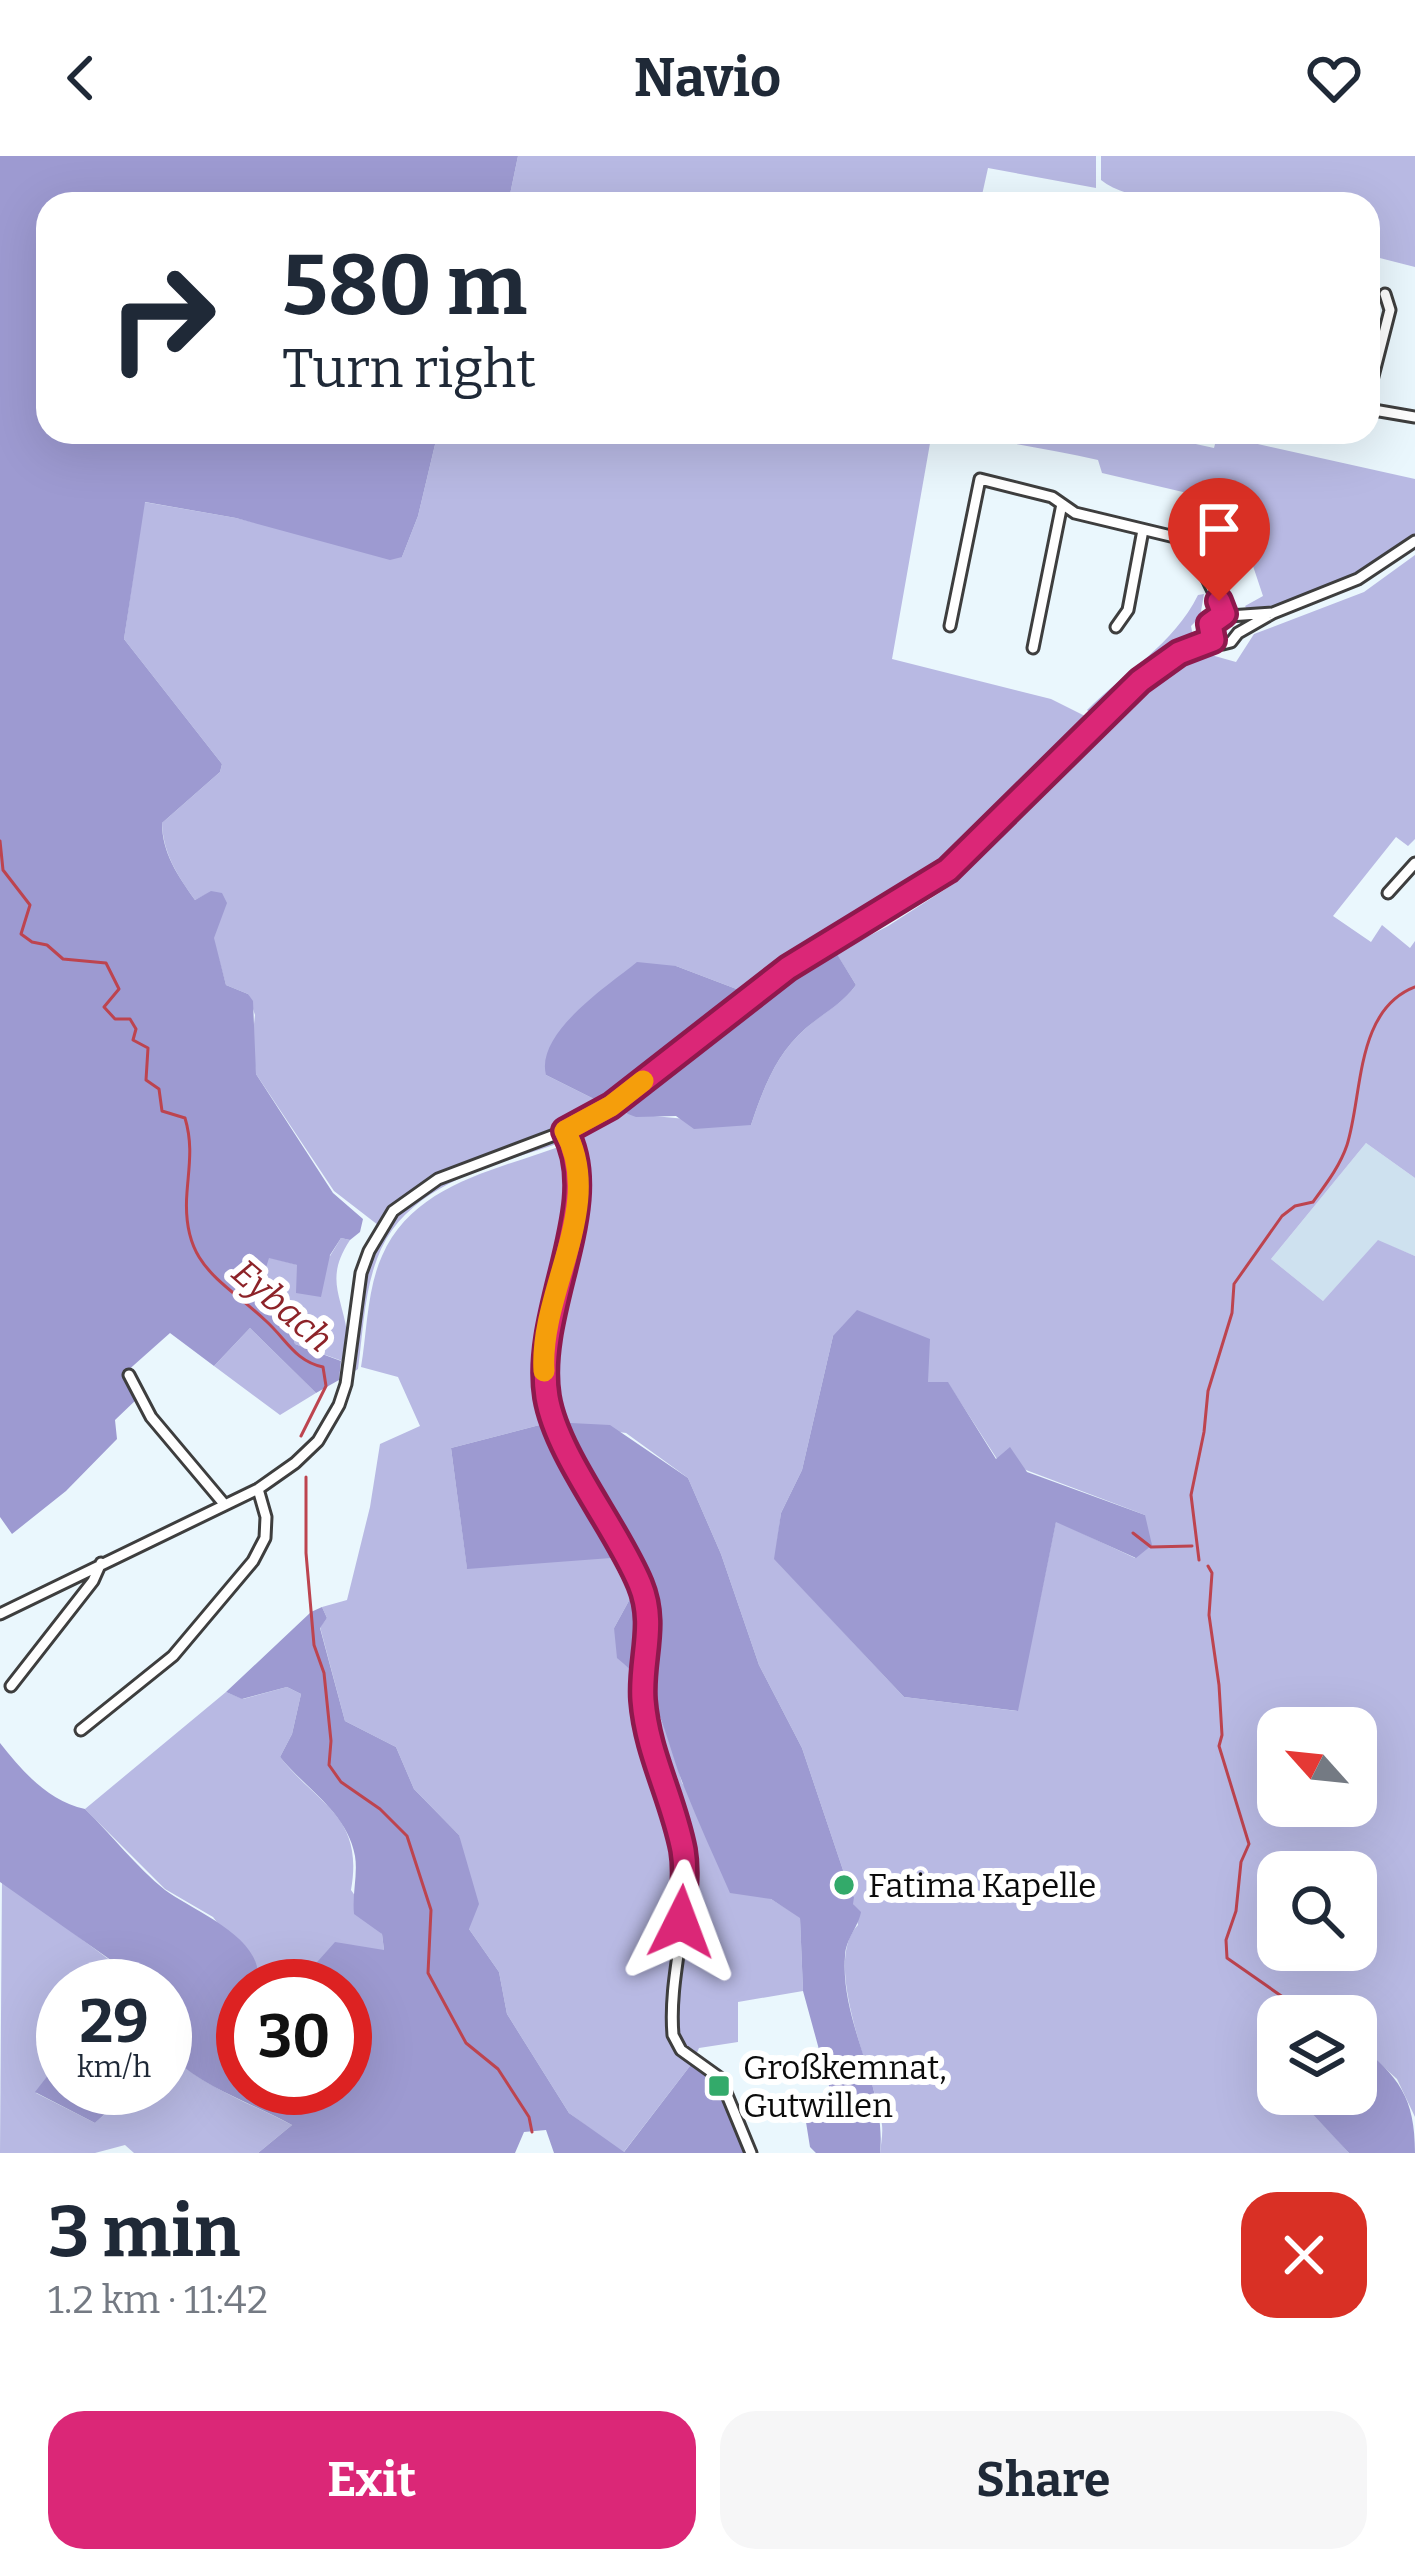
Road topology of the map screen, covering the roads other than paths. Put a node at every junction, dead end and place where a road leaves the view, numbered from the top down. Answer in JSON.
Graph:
{"nodes":[{"id":1,"x":1385,"y":294,"type":"dead end"},
{"id":2,"x":1380,"y":353,"type":"edge"},
{"id":3,"x":1380,"y":408,"type":"edge"},
{"id":4,"x":1415,"y":418,"type":"edge"},
{"id":5,"x":1063,"y":504,"type":"junction"},
{"id":6,"x":1143,"y":530,"type":"junction"},
{"id":7,"x":1415,"y":541,"type":"edge"},
{"id":8,"x":1273,"y":613,"type":"junction"},
{"id":9,"x":1218,"y":625,"type":"junction"},
{"id":10,"x":950,"y":626,"type":"dead end"},
{"id":11,"x":1116,"y":627,"type":"dead end"},
{"id":12,"x":1238,"y":633,"type":"junction"},
{"id":13,"x":1033,"y":649,"type":"dead end"},
{"id":14,"x":1415,"y":863,"type":"edge"},
{"id":15,"x":1388,"y":893,"type":"dead end"},
{"id":16,"x":565,"y":1131,"type":"junction"},
{"id":17,"x":129,"y":1375,"type":"dead end"},
{"id":18,"x":258,"y":1489,"type":"junction"},
{"id":19,"x":225,"y":1505,"type":"junction"},
{"id":20,"x":100,"y":1563,"type":"junction"},
{"id":21,"x":0,"y":1614,"type":"edge"},
{"id":22,"x":11,"y":1686,"type":"dead end"},
{"id":23,"x":81,"y":1730,"type":"dead end"},
{"id":24,"x":751,"y":2153,"type":"edge"}],
"edges":[{"from":1,"to":2,"type":"street"},
{"from":3,"to":4,"type":"street"},
{"from":5,"to":6,"type":"street"},
{"from":5,"to":10,"type":"street"},
{"from":5,"to":13,"type":"street"},
{"from":6,"to":9,"type":"street"},
{"from":6,"to":11,"type":"street"},
{"from":7,"to":8,"type":"street"},
{"from":8,"to":9,"type":"street"},
{"from":8,"to":12,"type":"street"},
{"from":9,"to":12,"type":"street"},
{"from":9,"to":12,"type":"street"},
{"from":9,"to":16,"type":"street"},
{"from":14,"to":15,"type":"street"},
{"from":16,"to":18,"type":"street"},
{"from":16,"to":24,"type":"street"},
{"from":17,"to":19,"type":"street"},
{"from":18,"to":19,"type":"street"},
{"from":18,"to":23,"type":"street"},
{"from":19,"to":20,"type":"street"},
{"from":20,"to":21,"type":"street"},
{"from":20,"to":22,"type":"street"}]}
